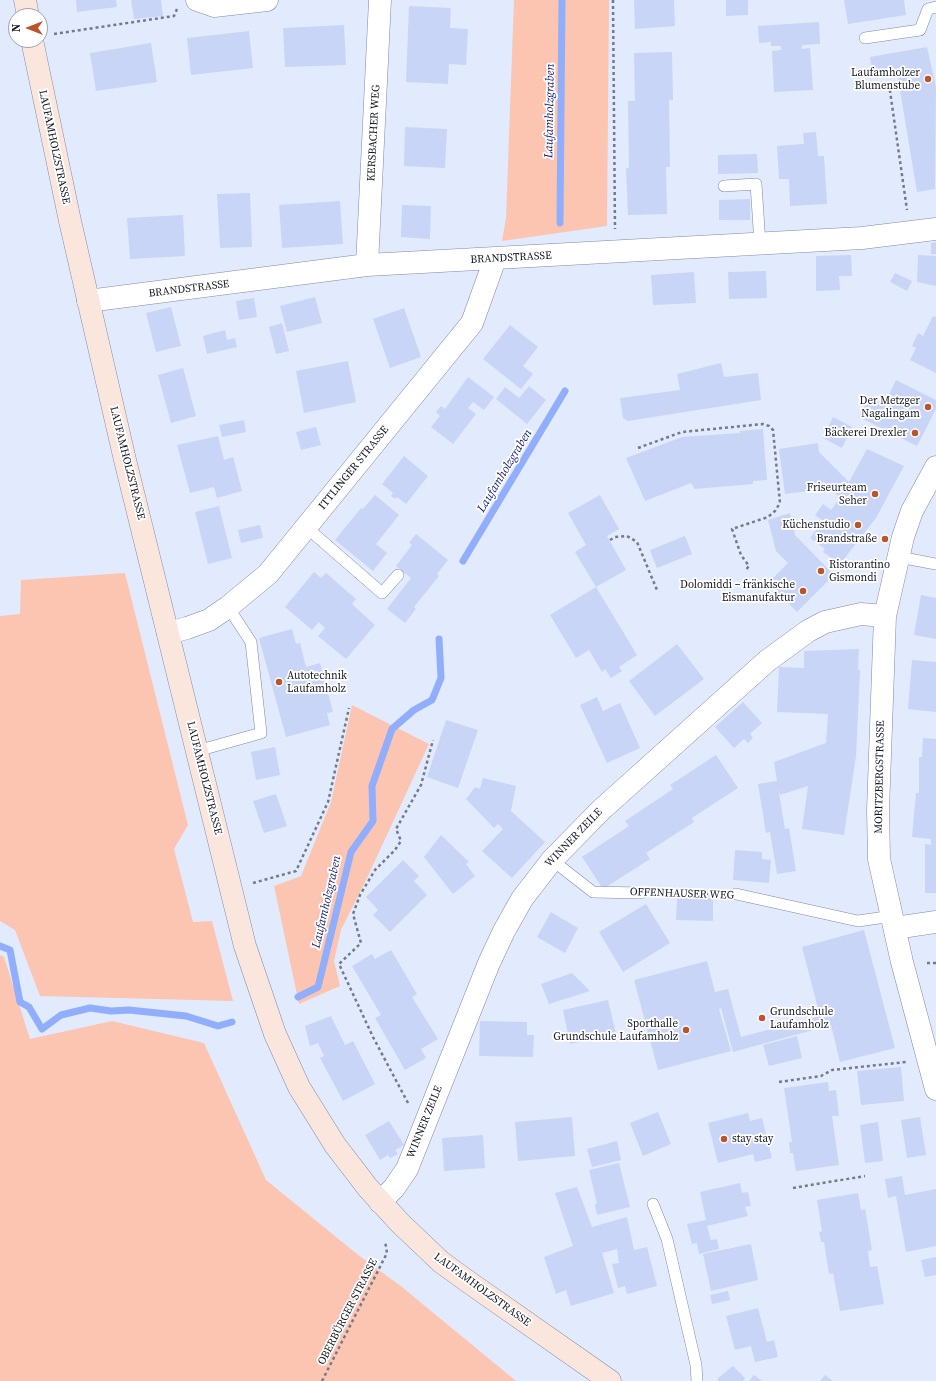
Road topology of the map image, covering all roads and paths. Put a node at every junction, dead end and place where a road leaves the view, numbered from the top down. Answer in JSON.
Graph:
{"nodes":[{"id":1,"x":267,"y":0,"type":"edge"},
{"id":2,"x":380,"y":0,"type":"edge"},
{"id":3,"x":613,"y":0,"type":"edge"},
{"id":4,"x":188,"y":3,"type":"edge"},
{"id":5,"x":936,"y":7,"type":"edge"},
{"id":6,"x":48,"y":36,"type":"edge"},
{"id":7,"x":865,"y":38,"type":"dead end"},
{"id":8,"x":42,"y":48,"type":"edge"},
{"id":9,"x":889,"y":84,"type":"dead end"},
{"id":10,"x":724,"y":186,"type":"dead end"},
{"id":11,"x":906,"y":201,"type":"dead end"},
{"id":12,"x":936,"y":229,"type":"edge"},
{"id":13,"x":760,"y":244,"type":"junction"},
{"id":14,"x":616,"y":252,"type":"junction"},
{"id":15,"x":495,"y":259,"type":"junction"},
{"id":16,"x":367,"y":265,"type":"junction"},
{"id":17,"x":88,"y":301,"type":"junction"},
{"id":18,"x":638,"y":448,"type":"dead end"},
{"id":19,"x":936,"y":467,"type":"edge"},
{"id":20,"x":306,"y":527,"type":"junction"},
{"id":21,"x":610,"y":540,"type":"dead end"},
{"id":22,"x":899,"y":557,"type":"junction"},
{"id":23,"x":936,"y":564,"type":"edge"},
{"id":24,"x":745,"y":571,"type":"dead end"},
{"id":25,"x":398,"y":575,"type":"dead end"},
{"id":26,"x":656,"y":590,"type":"dead end"},
{"id":27,"x":228,"y":607,"type":"junction"},
{"id":28,"x":885,"y":616,"type":"junction"},
{"id":29,"x":168,"y":633,"type":"junction"},
{"id":30,"x":349,"y":708,"type":"dead end"},
{"id":31,"x":433,"y":740,"type":"dead end"},
{"id":32,"x":197,"y":751,"type":"junction"},
{"id":33,"x":552,"y":860,"type":"junction"},
{"id":34,"x":230,"y":889,"type":"junction"},
{"id":35,"x":641,"y":893,"type":"joint"},
{"id":36,"x":736,"y":894,"type":"joint"},
{"id":37,"x":894,"y":922,"type":"junction"},
{"id":38,"x":936,"y":922,"type":"edge"},
{"id":39,"x":928,"y":1059,"type":"junction"},
{"id":40,"x":779,"y":1082,"type":"dead end"},
{"id":41,"x":936,"y":1089,"type":"edge"},
{"id":42,"x":423,"y":1130,"type":"junction"},
{"id":43,"x":865,"y":1176,"type":"dead end"},
{"id":44,"x":793,"y":1188,"type":"dead end"},
{"id":45,"x":380,"y":1202,"type":"junction"},
{"id":46,"x":653,"y":1204,"type":"dead end"},
{"id":47,"x":385,"y":1238,"type":"dead end"},
{"id":48,"x":322,"y":1381,"type":"edge"},
{"id":49,"x":610,"y":1381,"type":"edge"},
{"id":50,"x":697,"y":1381,"type":"edge"}],
"edges":[{"from":1,"to":4,"type":"street"},
{"from":2,"to":16,"type":"street","name":"KERSBACHER WEG"},
{"from":3,"to":14,"type":"path"},
{"from":4,"to":6,"type":"path"},
{"from":5,"to":7,"type":"lane"},
{"from":8,"to":17,"type":"main road","name":"LAUFAMHOLZSTRASSE"},
{"from":9,"to":11,"type":"path"},
{"from":10,"to":13,"type":"lane"},
{"from":12,"to":13,"type":"street","name":"BRANDSTRASSE"},
{"from":13,"to":14,"type":"street","name":"BRANDSTRASSE"},
{"from":14,"to":15,"type":"street","name":"BRANDSTRASSE"},
{"from":15,"to":16,"type":"street","name":"BRANDSTRASSE"},
{"from":15,"to":20,"type":"street","name":"ITTLINGER STRASSE"},
{"from":16,"to":17,"type":"street","name":"BRANDSTRASSE"},
{"from":17,"to":29,"type":"main road","name":"LAUFAMHOLZSTRASSE"},
{"from":18,"to":24,"type":"path"},
{"from":19,"to":22,"type":"street","name":"MORITZBERGSTRASSE"},
{"from":20,"to":25,"type":"lane"},
{"from":20,"to":27,"type":"street","name":"ITTLINGER STRASSE"},
{"from":21,"to":26,"type":"path"},
{"from":22,"to":23,"type":"lane"},
{"from":22,"to":28,"type":"street","name":"MORITZBERGSTRASSE"},
{"from":27,"to":29,"type":"street","name":"ITTLINGER STRASSE"},
{"from":27,"to":32,"type":"lane"},
{"from":28,"to":33,"type":"street","name":"WINNER ZEILE"},
{"from":28,"to":37,"type":"street","name":"MORITZBERGSTRASSE"},
{"from":29,"to":32,"type":"main road","name":"LAUFAMHOLZSTRASSE"},
{"from":30,"to":34,"type":"path"},
{"from":31,"to":42,"type":"path"},
{"from":32,"to":34,"type":"main road","name":"LAUFAMHOLZSTRASSE"},
{"from":33,"to":35,"type":"lane","name":"OFFENHAUSER WEG"},
{"from":33,"to":42,"type":"street","name":"WINNER ZEILE"},
{"from":34,"to":45,"type":"main road","name":"LAUFAMHOLZSTRASSE"},
{"from":35,"to":36,"type":"path","name":"OFFENHAUSER WEG"},
{"from":36,"to":37,"type":"lane","name":"OFFENHAUSER WEG"},
{"from":37,"to":38,"type":"street"},
{"from":37,"to":39,"type":"street","name":"MORITZBERGSTRASSE"},
{"from":39,"to":40,"type":"path"},
{"from":39,"to":41,"type":"street","name":"MORITZBERGSTRASSE"},
{"from":42,"to":45,"type":"street","name":"WINNER ZEILE"},
{"from":43,"to":44,"type":"path"},
{"from":45,"to":49,"type":"main road","name":"LAUFAMHOLZSTRASSE"},
{"from":46,"to":50,"type":"lane"},
{"from":47,"to":48,"type":"path","name":"OBERBÜRGER STRASSE"}]}
